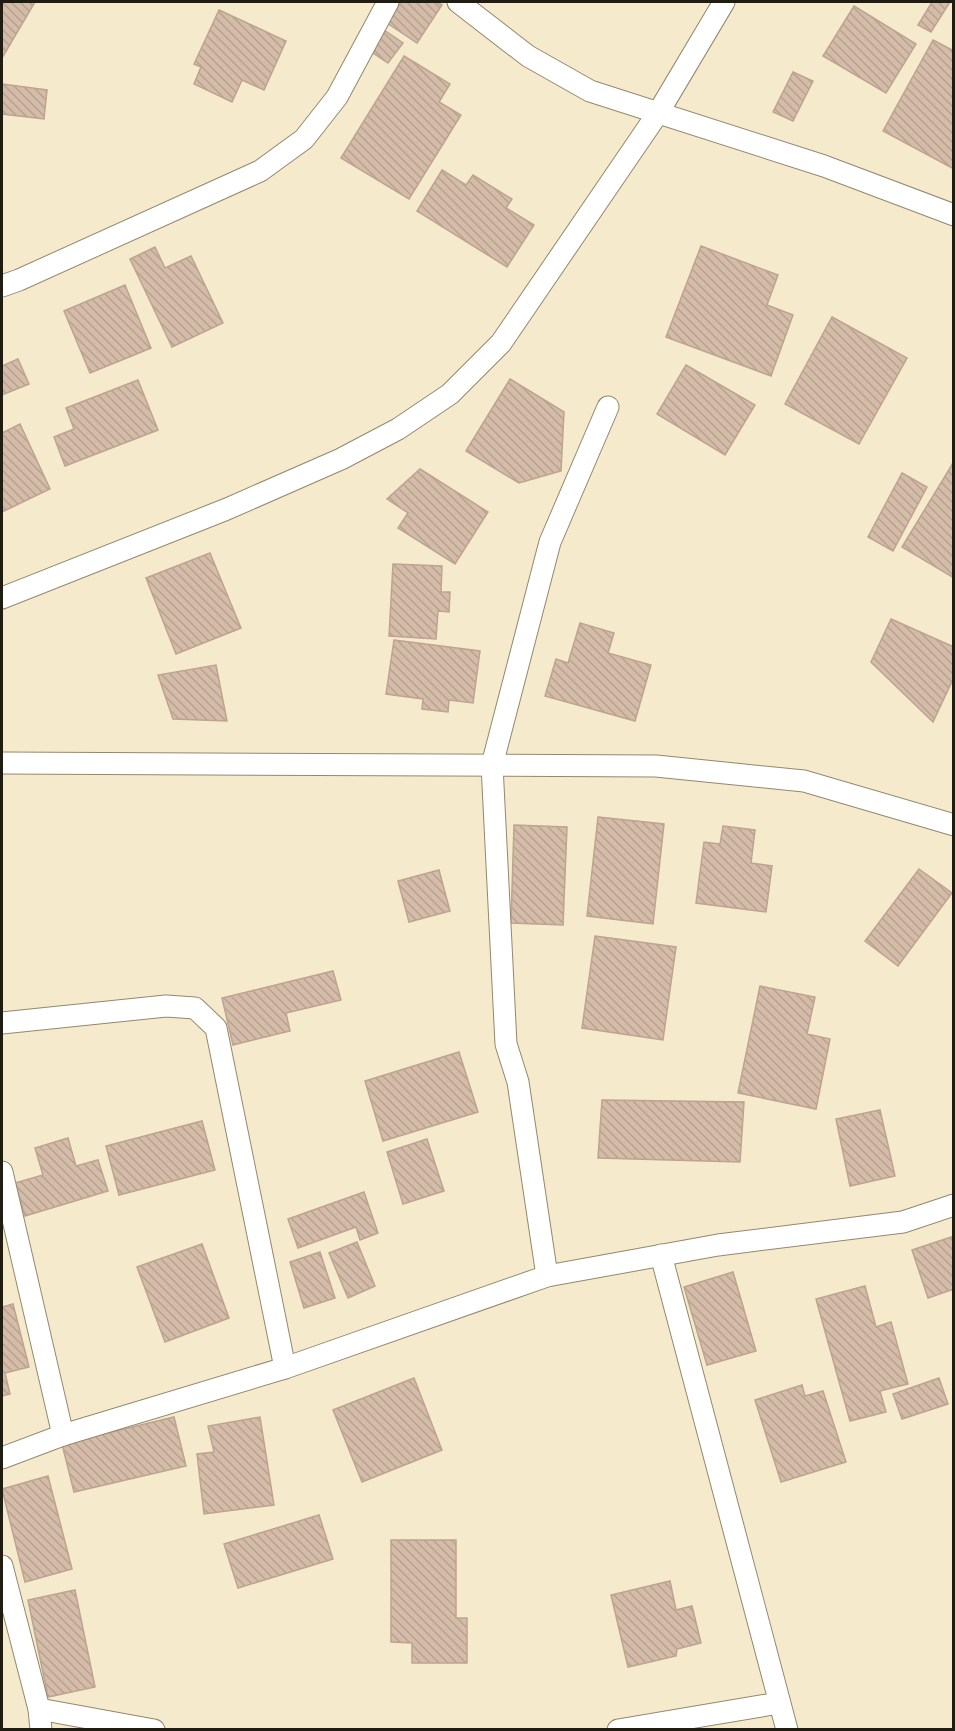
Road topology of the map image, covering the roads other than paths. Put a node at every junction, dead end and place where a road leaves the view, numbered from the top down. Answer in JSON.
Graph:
{"nodes":[{"id":1,"x":388,"y":2,"type":"edge"},
{"id":2,"x":458,"y":2,"type":"edge"},
{"id":3,"x":724,"y":2,"type":"edge"},
{"id":4,"x":658,"y":113,"type":"junction"},
{"id":5,"x":954,"y":215,"type":"edge"},
{"id":6,"x":2,"y":286,"type":"edge"},
{"id":7,"x":608,"y":406,"type":"dead end"},
{"id":8,"x":2,"y":598,"type":"edge"},
{"id":9,"x":2,"y":763,"type":"edge"},
{"id":10,"x":492,"y":765,"type":"junction"},
{"id":11,"x":954,"y":825,"type":"edge"},
{"id":12,"x":2,"y":1023,"type":"edge"},
{"id":13,"x":2,"y":1172,"type":"edge"},
{"id":14,"x":954,"y":1205,"type":"edge"},
{"id":15,"x":661,"y":1255,"type":"junction"},
{"id":16,"x":547,"y":1276,"type":"junction"},
{"id":17,"x":285,"y":1368,"type":"junction"},
{"id":18,"x":63,"y":1435,"type":"junction"},
{"id":19,"x":2,"y":1458,"type":"edge"},
{"id":20,"x":2,"y":1566,"type":"edge"},
{"id":21,"x":779,"y":1703,"type":"junction"},
{"id":22,"x":40,"y":1719,"type":"edge"},
{"id":23,"x":154,"y":1730,"type":"edge"},
{"id":24,"x":618,"y":1730,"type":"edge"},
{"id":25,"x":787,"y":1730,"type":"edge"}],
"edges":[{"from":1,"to":6,"type":"street"},
{"from":2,"to":4,"type":"street"},
{"from":3,"to":4,"type":"street"},
{"from":4,"to":5,"type":"street"},
{"from":4,"to":8,"type":"street"},
{"from":7,"to":10,"type":"street"},
{"from":9,"to":10,"type":"street"},
{"from":10,"to":11,"type":"street"},
{"from":10,"to":16,"type":"street"},
{"from":12,"to":17,"type":"street"},
{"from":13,"to":18,"type":"street"},
{"from":14,"to":15,"type":"street"},
{"from":15,"to":16,"type":"street"},
{"from":15,"to":21,"type":"street"},
{"from":16,"to":17,"type":"street"},
{"from":17,"to":18,"type":"street"},
{"from":18,"to":19,"type":"street"},
{"from":20,"to":22,"type":"street"},
{"from":21,"to":24,"type":"street"},
{"from":21,"to":25,"type":"street"},
{"from":22,"to":23,"type":"street"}]}
